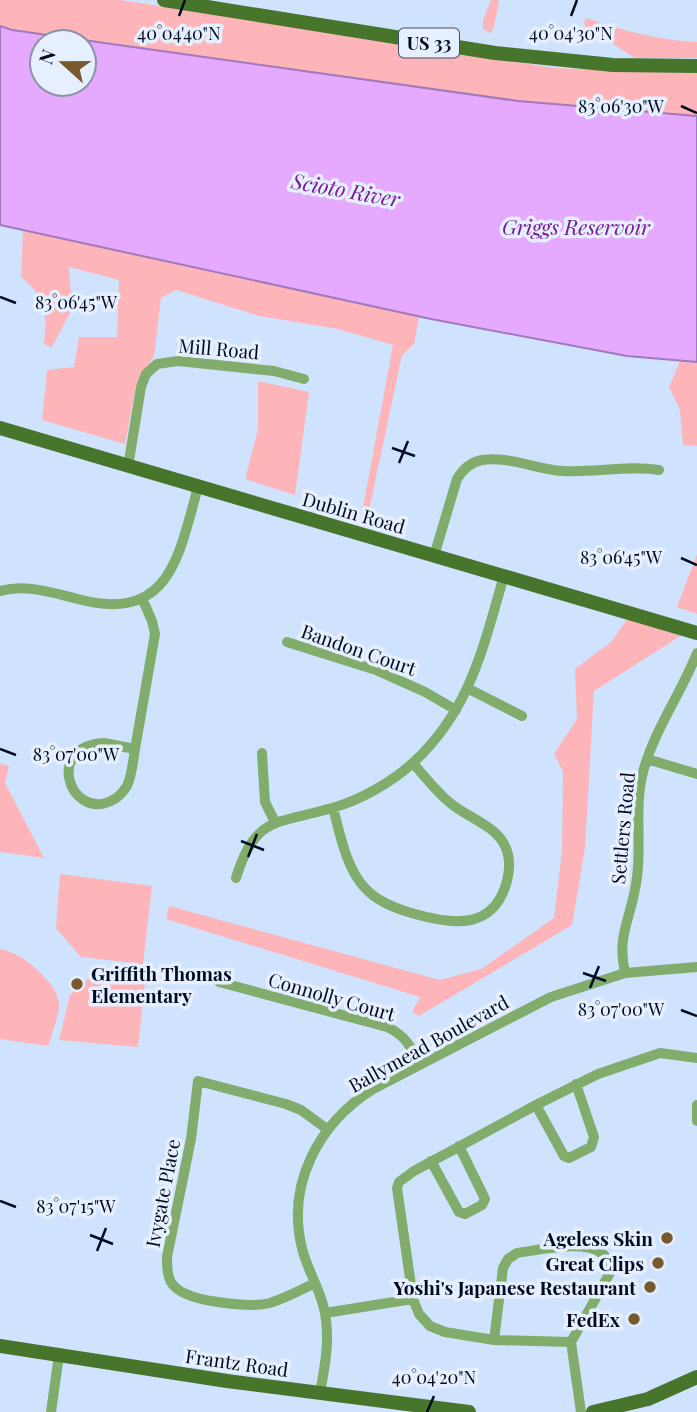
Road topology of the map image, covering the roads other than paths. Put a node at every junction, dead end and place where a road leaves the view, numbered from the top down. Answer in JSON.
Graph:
{"nodes":[{"id":1,"x":164,"y":0,"type":"edge"},
{"id":2,"x":697,"y":66,"type":"edge"},
{"id":3,"x":304,"y":379,"type":"dead end"},
{"id":4,"x":0,"y":428,"type":"edge"},
{"id":5,"x":128,"y":467,"type":"junction"},
{"id":6,"x":659,"y":470,"type":"dead end"},
{"id":7,"x":198,"y":487,"type":"junction"},
{"id":8,"x":434,"y":555,"type":"junction"},
{"id":9,"x":504,"y":576,"type":"junction"},
{"id":10,"x":0,"y":591,"type":"edge"},
{"id":11,"x":142,"y":598,"type":"junction"},
{"id":12,"x":697,"y":633,"type":"edge"},
{"id":13,"x":287,"y":642,"type":"dead end"},
{"id":14,"x":697,"y":653,"type":"edge"},
{"id":15,"x":469,"y":689,"type":"junction"},
{"id":16,"x":456,"y":710,"type":"junction"},
{"id":17,"x":522,"y":716,"type":"dead end"},
{"id":18,"x":135,"y":749,"type":"junction"},
{"id":19,"x":262,"y":753,"type":"dead end"},
{"id":20,"x":647,"y":759,"type":"junction"},
{"id":21,"x":413,"y":763,"type":"junction"},
{"id":22,"x":697,"y":774,"type":"edge"},
{"id":23,"x":332,"y":808,"type":"junction"},
{"id":24,"x":275,"y":822,"type":"junction"},
{"id":25,"x":236,"y":878,"type":"dead end"},
{"id":26,"x":697,"y":967,"type":"edge"},
{"id":27,"x":625,"y":973,"type":"junction"},
{"id":28,"x":219,"y":982,"type":"dead end"},
{"id":29,"x":697,"y":1058,"type":"edge"},
{"id":30,"x":420,"y":1064,"type":"junction"},
{"id":31,"x":576,"y":1084,"type":"junction"},
{"id":32,"x":536,"y":1105,"type":"junction"},
{"id":33,"x":697,"y":1105,"type":"edge"},
{"id":34,"x":697,"y":1121,"type":"edge"},
{"id":35,"x":327,"y":1129,"type":"junction"},
{"id":36,"x":458,"y":1146,"type":"junction"},
{"id":37,"x":431,"y":1161,"type":"junction"},
{"id":38,"x":315,"y":1283,"type":"junction"},
{"id":39,"x":413,"y":1299,"type":"junction"},
{"id":40,"x":325,"y":1313,"type":"junction"},
{"id":41,"x":494,"y":1340,"type":"junction"},
{"id":42,"x":570,"y":1342,"type":"junction"},
{"id":43,"x":0,"y":1346,"type":"edge"},
{"id":44,"x":59,"y":1355,"type":"junction"},
{"id":45,"x":697,"y":1377,"type":"edge"},
{"id":46,"x":320,"y":1393,"type":"junction"},
{"id":47,"x":51,"y":1412,"type":"edge"},
{"id":48,"x":469,"y":1412,"type":"edge"},
{"id":49,"x":581,"y":1412,"type":"edge"},
{"id":50,"x":593,"y":1412,"type":"edge"}],
"edges":[{"from":1,"to":2,"type":"main road","number":"US 33"},
{"from":3,"to":5,"type":"street","name":"Mill Road"},
{"from":4,"to":5,"type":"main road","name":"Dublin Road"},
{"from":5,"to":7,"type":"main road","name":"Dublin Road"},
{"from":6,"to":8,"type":"street"},
{"from":7,"to":8,"type":"main road","name":"Dublin Road"},
{"from":7,"to":11,"type":"street"},
{"from":8,"to":9,"type":"main road","name":"Dublin Road"},
{"from":9,"to":12,"type":"main road","name":"Dublin Road"},
{"from":9,"to":15,"type":"street"},
{"from":10,"to":11,"type":"street"},
{"from":11,"to":18,"type":"street"},
{"from":13,"to":16,"type":"street","name":"Bandon Court"},
{"from":14,"to":20,"type":"street","name":"Settlers Road"},
{"from":15,"to":16,"type":"street"},
{"from":15,"to":17,"type":"street"},
{"from":16,"to":21,"type":"street"},
{"from":18,"to":18,"type":"street"},
{"from":19,"to":24,"type":"street"},
{"from":20,"to":22,"type":"street"},
{"from":20,"to":27,"type":"street","name":"Settlers Road"},
{"from":21,"to":23,"type":"street"},
{"from":21,"to":23,"type":"street"},
{"from":23,"to":24,"type":"street"},
{"from":24,"to":25,"type":"street"},
{"from":26,"to":27,"type":"street","name":"Ballymead Boulevard"},
{"from":27,"to":30,"type":"street","name":"Ballymead Boulevard"},
{"from":28,"to":30,"type":"street","name":"Connolly Court"},
{"from":29,"to":31,"type":"street"},
{"from":30,"to":35,"type":"street","name":"Ballymead Boulevard"},
{"from":31,"to":32,"type":"street"},
{"from":31,"to":32,"type":"street"},
{"from":32,"to":36,"type":"street"},
{"from":33,"to":34,"type":"street"},
{"from":35,"to":38,"type":"street","name":"Ballymead Boulevard"},
{"from":35,"to":38,"type":"street","name":"Ivygate Place"},
{"from":36,"to":37,"type":"street"},
{"from":36,"to":37,"type":"street"},
{"from":37,"to":39,"type":"street"},
{"from":38,"to":40,"type":"street","name":"Ballymead Boulevard"},
{"from":39,"to":40,"type":"street"},
{"from":39,"to":41,"type":"street"},
{"from":40,"to":46,"type":"street","name":"Ballymead Boulevard"},
{"from":41,"to":42,"type":"street"},
{"from":41,"to":42,"type":"street"},
{"from":42,"to":49,"type":"street"},
{"from":43,"to":44,"type":"main road","name":"Frantz Road"},
{"from":44,"to":46,"type":"main road","name":"Frantz Road"},
{"from":44,"to":47,"type":"street"},
{"from":45,"to":50,"type":"main road"},
{"from":46,"to":48,"type":"main road","name":"Frantz Road"}]}
